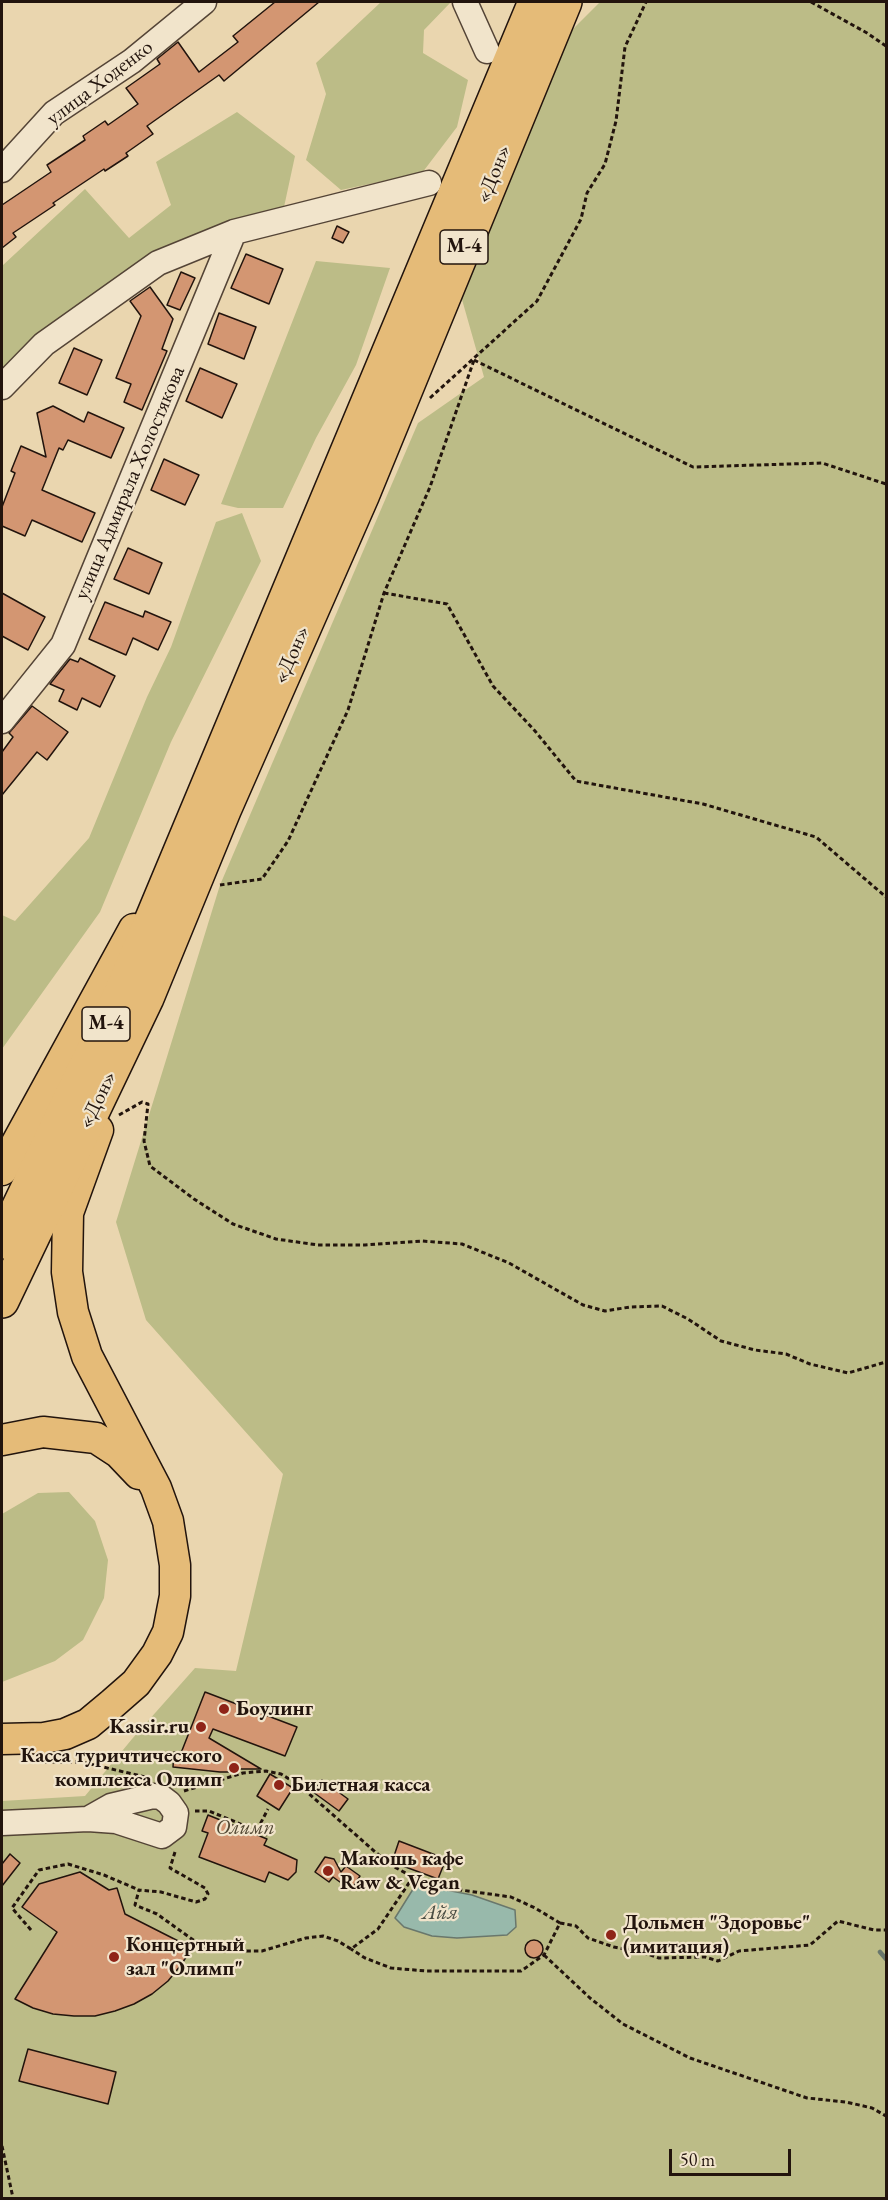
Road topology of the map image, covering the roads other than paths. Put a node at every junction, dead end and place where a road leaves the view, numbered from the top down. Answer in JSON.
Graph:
{"nodes":[{"id":1,"x":204,"y":2,"type":"edge"},
{"id":2,"x":465,"y":2,"type":"edge"},
{"id":3,"x":535,"y":2,"type":"edge"},
{"id":4,"x":565,"y":2,"type":"edge"},
{"id":5,"x":487,"y":51,"type":"dead end"},
{"id":6,"x":2,"y":170,"type":"edge"},
{"id":7,"x":429,"y":183,"type":"dead end"},
{"id":8,"x":234,"y":232,"type":"junction"},
{"id":9,"x":2,"y":387,"type":"edge"},
{"id":10,"x":2,"y":721,"type":"edge"},
{"id":11,"x":201,"y":801,"type":"junction"},
{"id":12,"x":147,"y":998,"type":"junction"},
{"id":13,"x":2,"y":1170,"type":"edge"},
{"id":14,"x":2,"y":1242,"type":"edge"},
{"id":15,"x":2,"y":1301,"type":"edge"},
{"id":16,"x":2,"y":1440,"type":"edge"},
{"id":17,"x":175,"y":1565,"type":"junction"},
{"id":18,"x":2,"y":1739,"type":"edge"},
{"id":19,"x":88,"y":1819,"type":"junction"},
{"id":20,"x":2,"y":1823,"type":"edge"}],
"edges":[{"from":1,"to":6,"type":"street","name":"улица Ходенко"},
{"from":2,"to":5,"type":"street"},
{"from":3,"to":11,"type":"highway","name":"«Дон»","number":"М-4"},
{"from":4,"to":12,"type":"highway","name":"«Дон»","number":"М-4"},
{"from":7,"to":8,"type":"street"},
{"from":8,"to":9,"type":"street"},
{"from":8,"to":10,"type":"street","name":"улица Адмирала Холостякова"},
{"from":11,"to":13,"type":"main road"},
{"from":11,"to":14,"type":"highway","name":"«Дон»","number":"М-4"},
{"from":12,"to":15,"type":"highway","name":"«Дон»","number":"М-4"},
{"from":12,"to":17,"type":"main road"},
{"from":16,"to":17,"type":"main road"},
{"from":17,"to":18,"type":"main road"},
{"from":19,"to":19,"type":"street"},
{"from":19,"to":20,"type":"street"}]}
